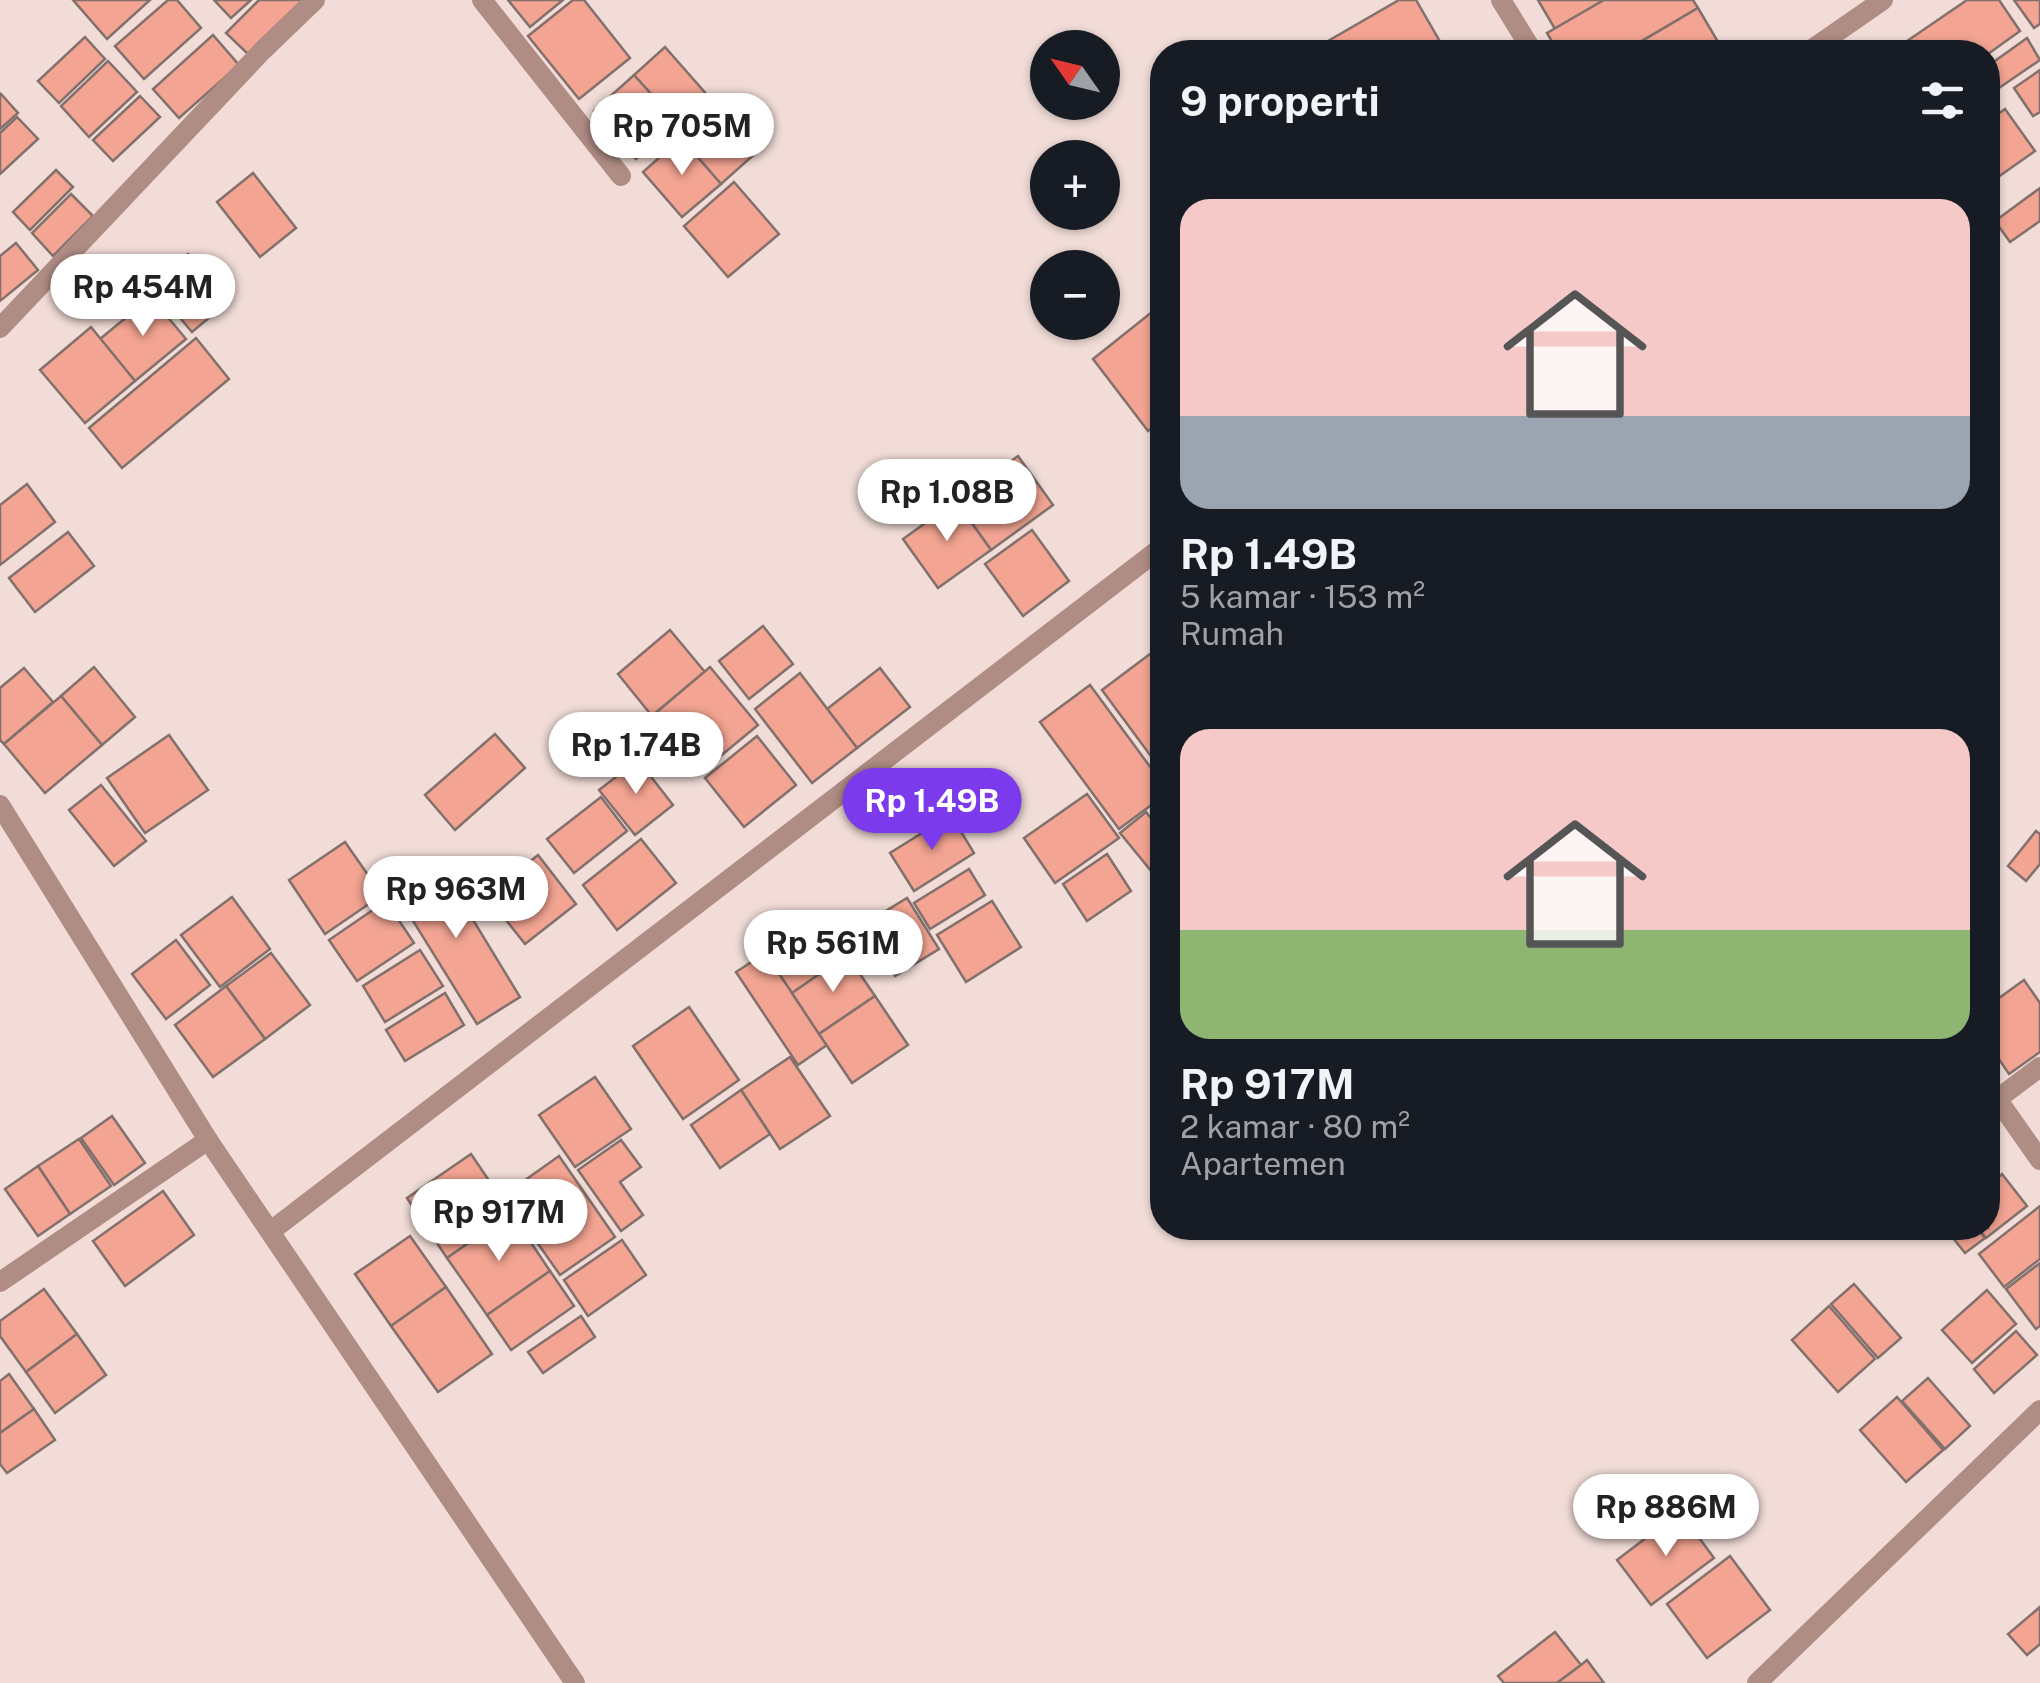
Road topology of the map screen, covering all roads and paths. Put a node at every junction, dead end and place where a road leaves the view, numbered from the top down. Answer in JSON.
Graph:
{"nodes":[{"id":1,"x":315,"y":0,"type":"edge"},
{"id":2,"x":482,"y":0,"type":"edge"},
{"id":3,"x":1502,"y":0,"type":"edge"},
{"id":4,"x":1883,"y":0,"type":"edge"},
{"id":5,"x":1526,"y":40,"type":"edge"},
{"id":6,"x":1825,"y":40,"type":"edge"},
{"id":7,"x":621,"y":176,"type":"dead end"},
{"id":8,"x":0,"y":328,"type":"edge"},
{"id":9,"x":1150,"y":556,"type":"edge"},
{"id":10,"x":0,"y":804,"type":"edge"},
{"id":11,"x":2040,"y":1067,"type":"edge"},
{"id":12,"x":2000,"y":1089,"type":"edge"},
{"id":13,"x":2000,"y":1104,"type":"edge"},
{"id":14,"x":208,"y":1140,"type":"junction"},
{"id":15,"x":2040,"y":1160,"type":"edge"},
{"id":16,"x":272,"y":1231,"type":"junction"},
{"id":17,"x":0,"y":1282,"type":"edge"},
{"id":18,"x":2040,"y":1410,"type":"edge"},
{"id":19,"x":576,"y":1683,"type":"edge"},
{"id":20,"x":1757,"y":1683,"type":"edge"}],
"edges":[{"from":1,"to":8,"type":"street"},
{"from":2,"to":7,"type":"street"},
{"from":3,"to":5,"type":"street"},
{"from":4,"to":6,"type":"street"},
{"from":9,"to":16,"type":"street"},
{"from":10,"to":14,"type":"street"},
{"from":11,"to":12,"type":"street"},
{"from":13,"to":15,"type":"street"},
{"from":14,"to":16,"type":"street"},
{"from":14,"to":17,"type":"street"},
{"from":16,"to":19,"type":"street"},
{"from":18,"to":20,"type":"street"}]}
